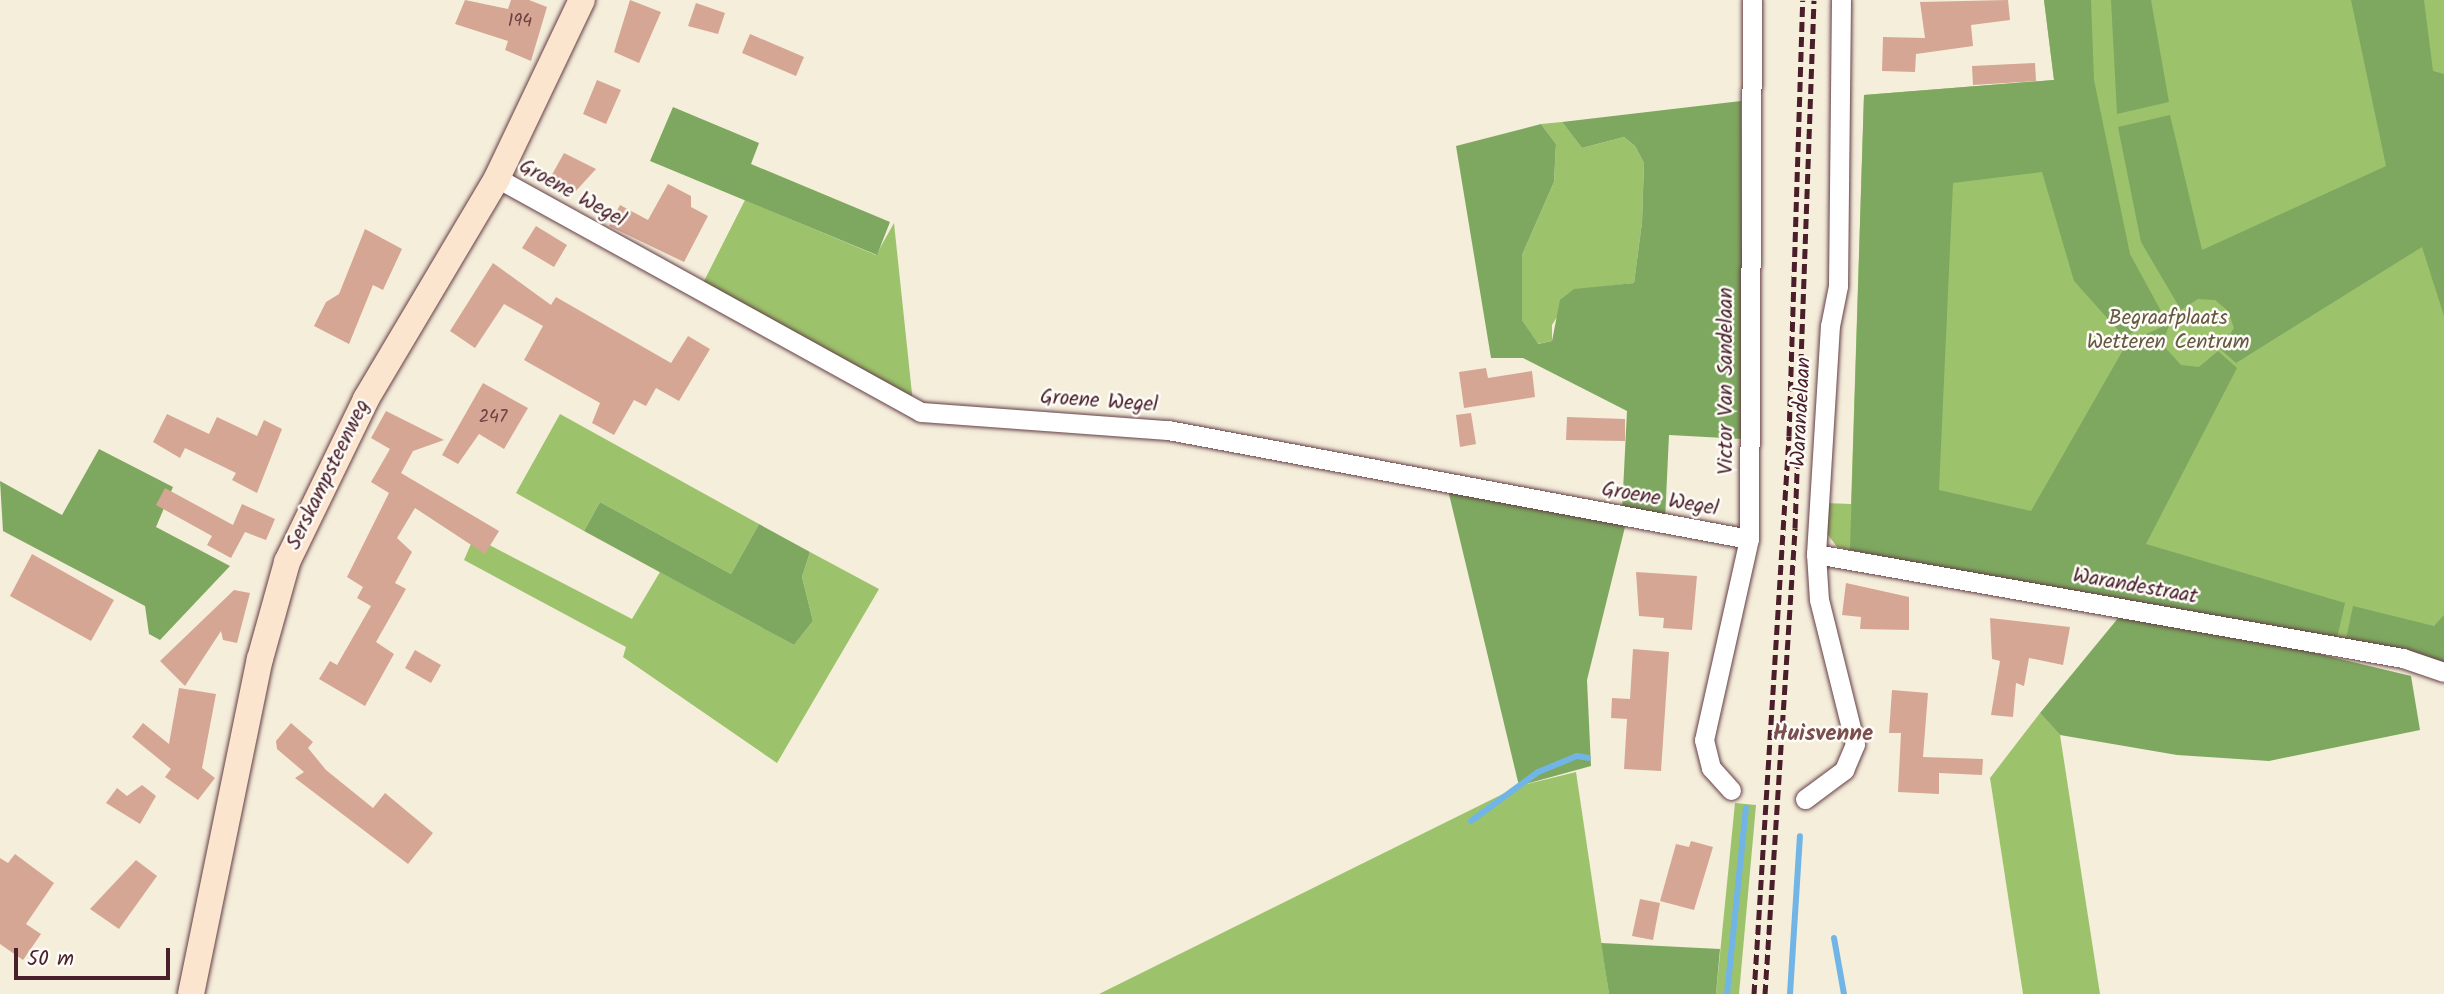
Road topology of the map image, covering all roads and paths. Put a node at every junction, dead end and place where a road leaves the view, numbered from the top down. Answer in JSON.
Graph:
{"nodes":[{"id":1,"x":582,"y":0,"type":"edge"},
{"id":2,"x":1752,"y":0,"type":"edge"},
{"id":3,"x":1841,"y":0,"type":"edge"},
{"id":4,"x":497,"y":178,"type":"junction"},
{"id":5,"x":1749,"y":538,"type":"junction"},
{"id":6,"x":1816,"y":554,"type":"junction"},
{"id":7,"x":2444,"y":672,"type":"edge"},
{"id":8,"x":1731,"y":790,"type":"dead end"},
{"id":9,"x":1805,"y":800,"type":"dead end"},
{"id":10,"x":191,"y":994,"type":"edge"}],
"edges":[{"from":1,"to":4,"type":"street","name":"Serskampsteenweg"},
{"from":2,"to":5,"type":"street","name":"Victor Van Sandelaan"},
{"from":3,"to":6,"type":"street","name":"Warandelaan"},
{"from":4,"to":5,"type":"street","name":"Groene Wegel"},
{"from":4,"to":10,"type":"street","name":"Serskampsteenweg"},
{"from":5,"to":8,"type":"street","name":"Victor Van Sandelaan"},
{"from":6,"to":7,"type":"street","name":"Warandestraat"},
{"from":6,"to":9,"type":"street","name":"Warandelaan"}]}
